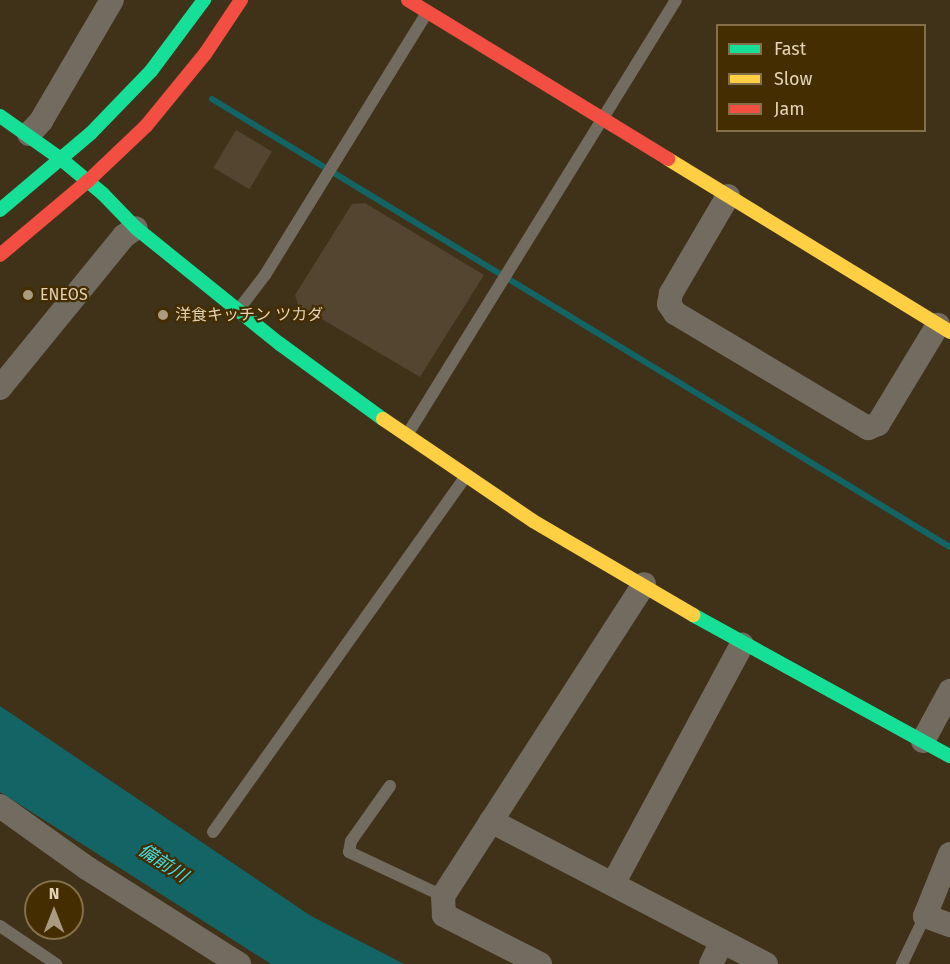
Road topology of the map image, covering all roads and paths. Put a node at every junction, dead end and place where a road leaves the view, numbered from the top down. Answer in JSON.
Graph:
{"nodes":[{"id":1,"x":112,"y":0,"type":"edge"},
{"id":2,"x":204,"y":0,"type":"edge"},
{"id":3,"x":241,"y":0,"type":"edge"},
{"id":4,"x":408,"y":0,"type":"edge"},
{"id":5,"x":676,"y":0,"type":"edge"},
{"id":6,"x":428,"y":12,"type":"junction"},
{"id":7,"x":0,"y":116,"type":"edge"},
{"id":8,"x":602,"y":120,"type":"junction"},
{"id":9,"x":29,"y":134,"type":"junction"},
{"id":10,"x":62,"y":159,"type":"junction"},
{"id":11,"x":88,"y":181,"type":"junction"},
{"id":12,"x":728,"y":196,"type":"junction"},
{"id":13,"x":0,"y":210,"type":"edge"},
{"id":14,"x":136,"y":228,"type":"junction"},
{"id":15,"x":0,"y":255,"type":"edge"},
{"id":16,"x":238,"y":310,"type":"junction"},
{"id":17,"x":944,"y":329,"type":"edge"},
{"id":18,"x":0,"y":388,"type":"edge"},
{"id":19,"x":407,"y":436,"type":"junction"},
{"id":20,"x":466,"y":476,"type":"junction"},
{"id":21,"x":644,"y":584,"type":"junction"},
{"id":22,"x":742,"y":644,"type":"junction"},
{"id":23,"x":950,"y":691,"type":"edge"},
{"id":24,"x":922,"y":741,"type":"junction"},
{"id":25,"x":950,"y":756,"type":"edge"},
{"id":26,"x":390,"y":786,"type":"dead end"},
{"id":27,"x":3,"y":814,"type":"edge"},
{"id":28,"x":491,"y":821,"type":"junction"},
{"id":29,"x":213,"y":832,"type":"dead end"},
{"id":30,"x":950,"y":854,"type":"edge"},
{"id":31,"x":613,"y":884,"type":"junction"},
{"id":32,"x":443,"y":896,"type":"junction"},
{"id":33,"x":924,"y":916,"type":"junction"},
{"id":34,"x":0,"y":926,"type":"edge"},
{"id":35,"x":950,"y":926,"type":"edge"},
{"id":36,"x":722,"y":941,"type":"junction"},
{"id":37,"x":56,"y":964,"type":"edge"},
{"id":38,"x":239,"y":964,"type":"edge"},
{"id":39,"x":540,"y":964,"type":"edge"},
{"id":40,"x":711,"y":964,"type":"edge"},
{"id":41,"x":766,"y":964,"type":"edge"},
{"id":42,"x":902,"y":964,"type":"edge"}],
"edges":[{"from":1,"to":9,"type":"street"},
{"from":2,"to":10,"type":"street"},
{"from":3,"to":11,"type":"street"},
{"from":4,"to":6,"type":"street"},
{"from":5,"to":8,"type":"lane"},
{"from":6,"to":8,"type":"street"},
{"from":6,"to":16,"type":"lane"},
{"from":7,"to":9,"type":"street"},
{"from":8,"to":12,"type":"street"},
{"from":8,"to":19,"type":"lane"},
{"from":9,"to":10,"type":"street"},
{"from":10,"to":11,"type":"street"},
{"from":10,"to":13,"type":"street"},
{"from":11,"to":14,"type":"street"},
{"from":11,"to":15,"type":"street"},
{"from":12,"to":17,"type":"street"},
{"from":12,"to":17,"type":"street"},
{"from":14,"to":16,"type":"street"},
{"from":14,"to":18,"type":"street"},
{"from":16,"to":19,"type":"street"},
{"from":19,"to":20,"type":"street"},
{"from":20,"to":21,"type":"street"},
{"from":20,"to":29,"type":"lane"},
{"from":21,"to":22,"type":"street"},
{"from":21,"to":28,"type":"street"},
{"from":22,"to":24,"type":"street"},
{"from":22,"to":31,"type":"street"},
{"from":23,"to":24,"type":"street"},
{"from":24,"to":25,"type":"street"},
{"from":26,"to":32,"type":"lane"},
{"from":27,"to":38,"type":"street"},
{"from":28,"to":31,"type":"street"},
{"from":28,"to":32,"type":"street"},
{"from":30,"to":33,"type":"street"},
{"from":31,"to":36,"type":"street"},
{"from":32,"to":39,"type":"street"},
{"from":33,"to":35,"type":"street"},
{"from":33,"to":42,"type":"lane"},
{"from":34,"to":37,"type":"lane"},
{"from":36,"to":40,"type":"street"},
{"from":36,"to":41,"type":"street"}]}
